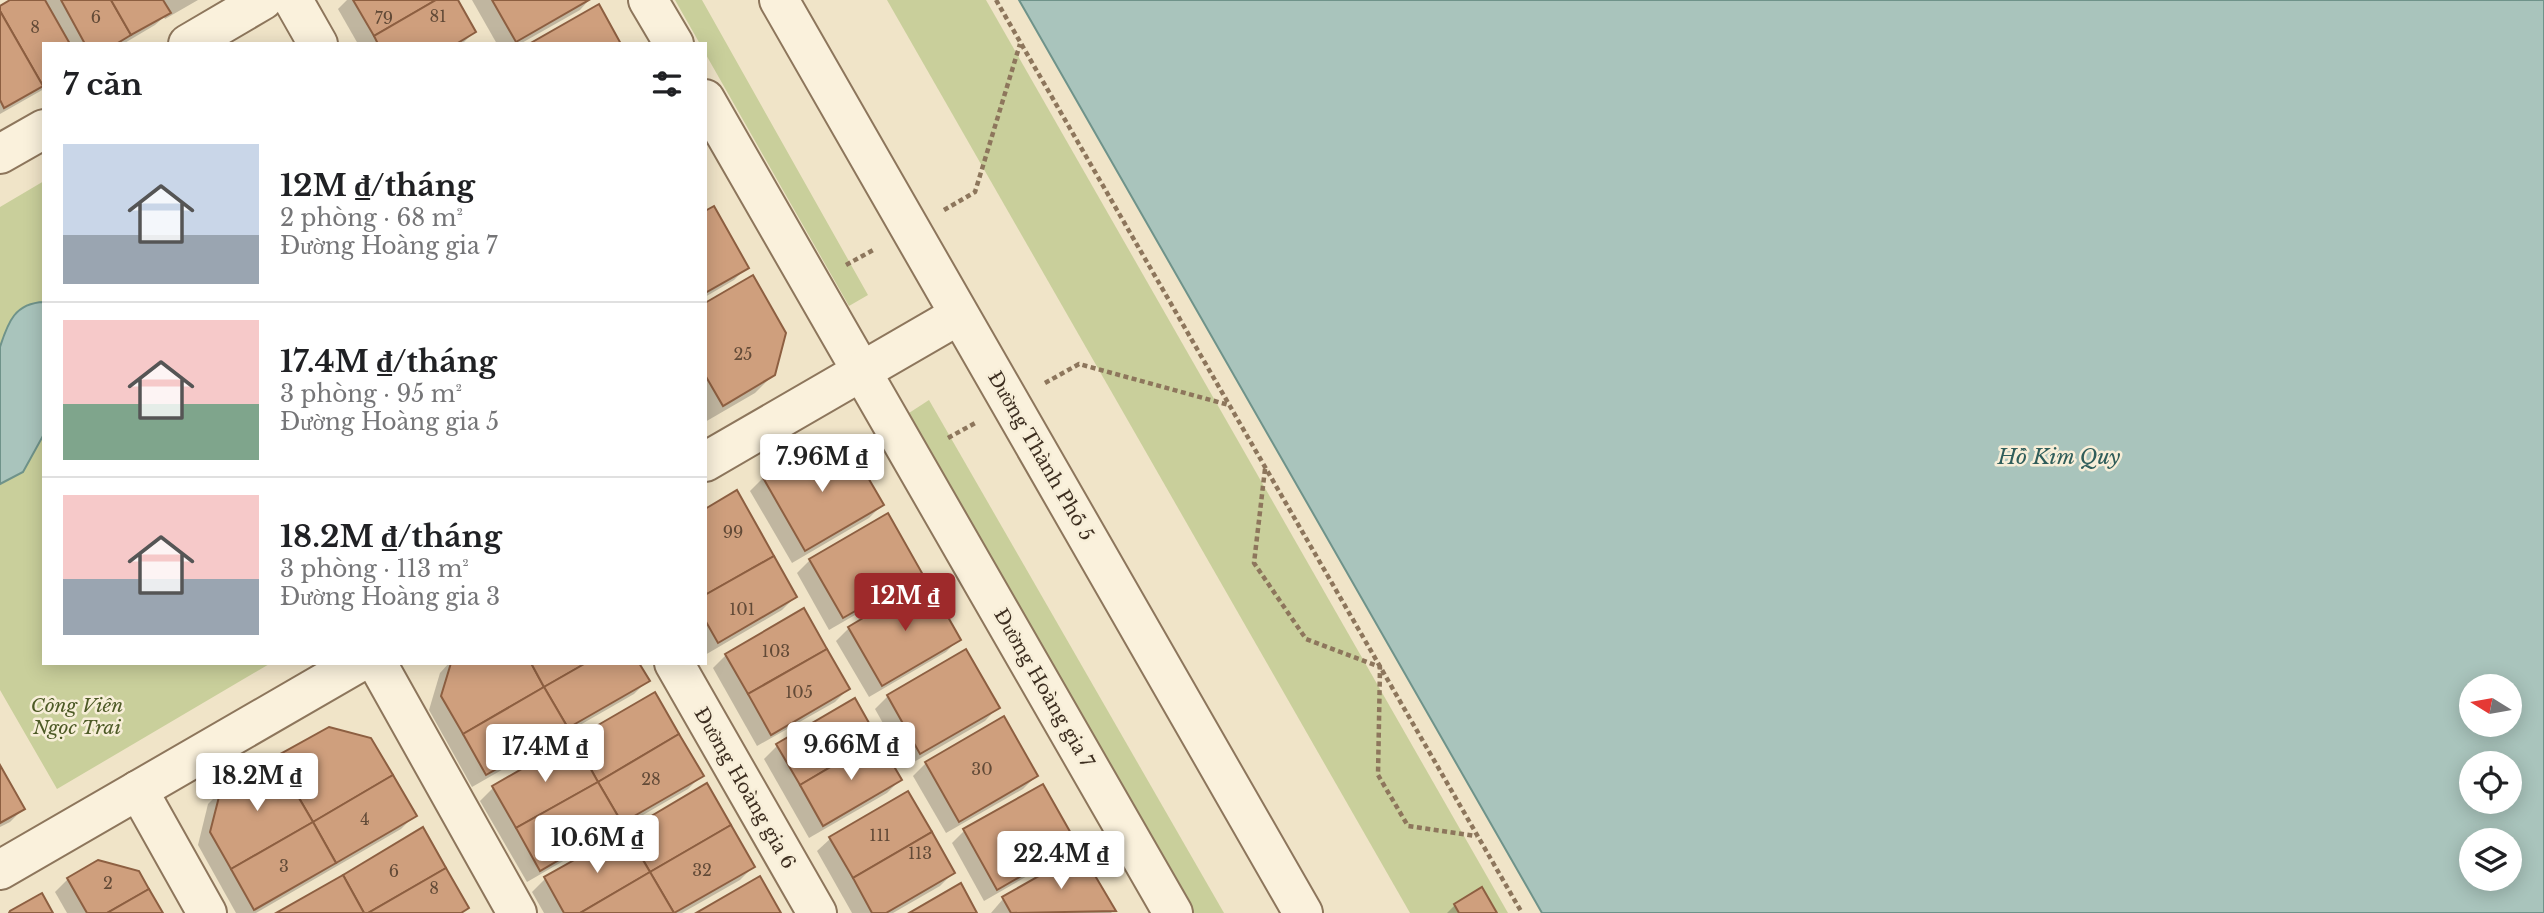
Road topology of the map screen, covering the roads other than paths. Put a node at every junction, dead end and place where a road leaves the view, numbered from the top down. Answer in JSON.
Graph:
{"nodes":[{"id":1,"x":263,"y":0,"type":"edge"},
{"id":2,"x":293,"y":0,"type":"edge"},
{"id":3,"x":648,"y":0,"type":"edge"},
{"id":4,"x":779,"y":0,"type":"edge"},
{"id":5,"x":191,"y":42,"type":"edge"},
{"id":6,"x":317,"y":42,"type":"edge"},
{"id":7,"x":673,"y":42,"type":"edge"},
{"id":8,"x":707,"y":102,"type":"edge"},
{"id":9,"x":42,"y":130,"type":"edge"},
{"id":10,"x":0,"y":154,"type":"edge"},
{"id":11,"x":959,"y":315,"type":"junction"},
{"id":12,"x":862,"y":372,"type":"junction"},
{"id":13,"x":707,"y":461,"type":"edge"},
{"id":14,"x":355,"y":665,"type":"edge"},
{"id":15,"x":377,"y":665,"type":"edge"},
{"id":16,"x":675,"y":665,"type":"edge"},
{"id":17,"x":138,"y":790,"type":"junction"},
{"id":18,"x":0,"y":870,"type":"edge"},
{"id":19,"x":208,"y":913,"type":"edge"},
{"id":20,"x":517,"y":913,"type":"edge"},
{"id":21,"x":817,"y":913,"type":"edge"},
{"id":22,"x":1173,"y":913,"type":"edge"},
{"id":23,"x":1303,"y":913,"type":"edge"}],
"edges":[{"from":1,"to":5,"type":"street"},
{"from":2,"to":6,"type":"street"},
{"from":3,"to":7,"type":"street"},
{"from":4,"to":11,"type":"street","name":"Đường Thành Phố 5"},
{"from":8,"to":12,"type":"street","name":"Đường Hoàng gia 7"},
{"from":9,"to":10,"type":"street"},
{"from":11,"to":12,"type":"street"},
{"from":11,"to":23,"type":"street","name":"Đường Thành Phố 5"},
{"from":12,"to":13,"type":"street"},
{"from":12,"to":22,"type":"street","name":"Đường Hoàng gia 7"},
{"from":14,"to":17,"type":"street"},
{"from":15,"to":20,"type":"street"},
{"from":16,"to":21,"type":"street","name":"Đường Hoàng gia 6"},
{"from":17,"to":18,"type":"street"},
{"from":17,"to":19,"type":"street"}]}
